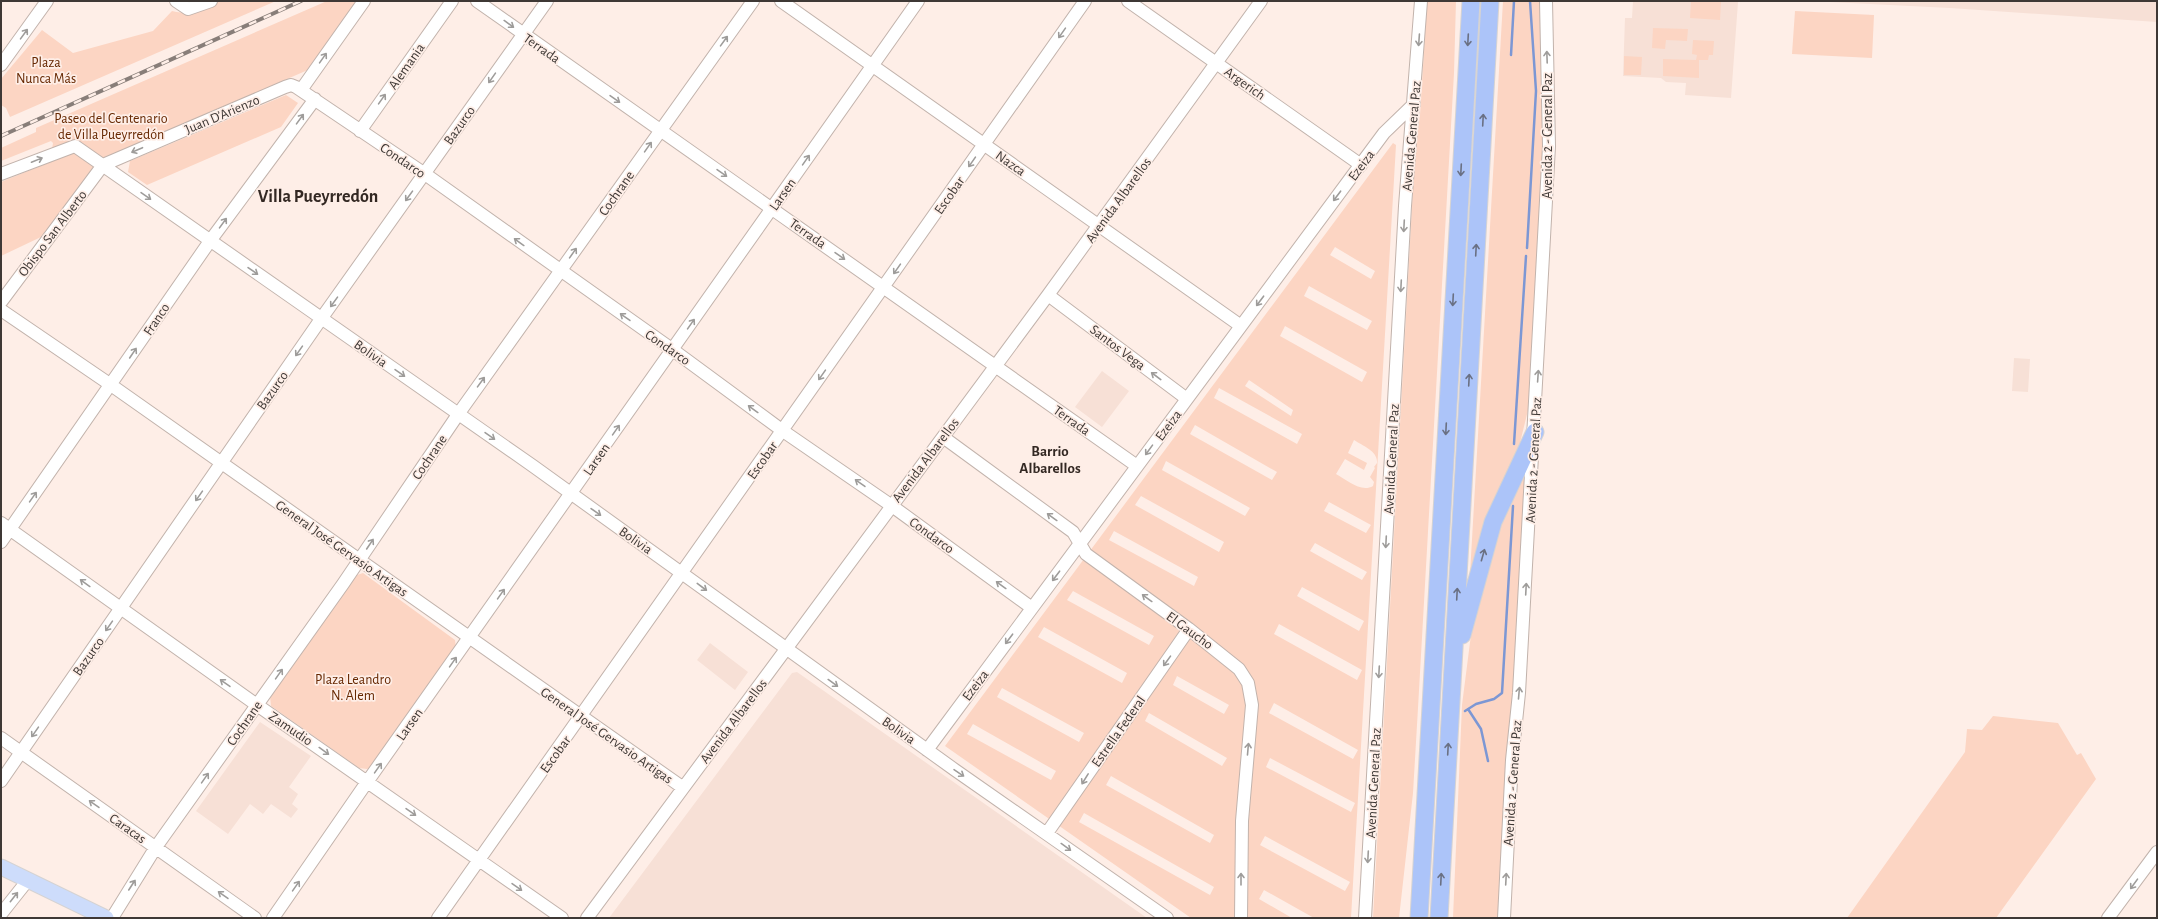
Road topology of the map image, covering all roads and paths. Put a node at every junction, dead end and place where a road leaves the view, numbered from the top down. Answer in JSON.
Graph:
{"nodes":[{"id":1,"x":47,"y":1,"type":"edge"},
{"id":2,"x":176,"y":1,"type":"edge"},
{"id":3,"x":211,"y":1,"type":"edge"},
{"id":4,"x":364,"y":1,"type":"edge"},
{"id":5,"x":452,"y":1,"type":"edge"},
{"id":6,"x":477,"y":1,"type":"edge"},
{"id":7,"x":547,"y":1,"type":"edge"},
{"id":8,"x":753,"y":1,"type":"edge"},
{"id":9,"x":781,"y":1,"type":"edge"},
{"id":10,"x":918,"y":1,"type":"edge"},
{"id":11,"x":1085,"y":1,"type":"edge"},
{"id":12,"x":1128,"y":1,"type":"edge"},
{"id":13,"x":1261,"y":1,"type":"edge"},
{"id":14,"x":1421,"y":1,"type":"edge"},
{"id":15,"x":1470,"y":1,"type":"edge"},
{"id":16,"x":1490,"y":1,"type":"edge"},
{"id":17,"x":1546,"y":1,"type":"edge"},
{"id":18,"x":523,"y":34,"type":"junction"},
{"id":19,"x":1216,"y":63,"type":"junction"},
{"id":20,"x":1,"y":65,"type":"edge"},
{"id":21,"x":872,"y":66,"type":"junction"},
{"id":22,"x":301,"y":90,"type":"junction"},
{"id":23,"x":315,"y":99,"type":"junction"},
{"id":24,"x":1414,"y":104,"type":"junction"},
{"id":25,"x":661,"y":130,"type":"junction"},
{"id":26,"x":360,"y":131,"type":"junction"},
{"id":27,"x":984,"y":144,"type":"junction"},
{"id":28,"x":103,"y":165,"type":"junction"},
{"id":29,"x":1361,"y":165,"type":"junction"},
{"id":30,"x":1,"y":174,"type":"edge"},
{"id":31,"x":425,"y":174,"type":"junction"},
{"id":32,"x":772,"y":209,"type":"junction"},
{"id":33,"x":1099,"y":225,"type":"junction"},
{"id":34,"x":210,"y":241,"type":"junction"},
{"id":35,"x":560,"y":271,"type":"junction"},
{"id":36,"x":884,"y":286,"type":"junction"},
{"id":37,"x":1048,"y":295,"type":"junction"},
{"id":38,"x":1,"y":302,"type":"edge"},
{"id":39,"x":1,"y":310,"type":"edge"},
{"id":40,"x":321,"y":319,"type":"junction"},
{"id":41,"x":1241,"y":326,"type":"junction"},
{"id":42,"x":673,"y":350,"type":"junction"},
{"id":43,"x":995,"y":366,"type":"junction"},
{"id":44,"x":111,"y":385,"type":"junction"},
{"id":45,"x":1187,"y":399,"type":"junction"},
{"id":46,"x":459,"y":413,"type":"junction"},
{"id":47,"x":783,"y":431,"type":"junction"},
{"id":48,"x":1534,"y":432,"type":"junction"},
{"id":49,"x":943,"y":437,"type":"junction"},
{"id":50,"x":221,"y":463,"type":"junction"},
{"id":51,"x":1137,"y":466,"type":"junction"},
{"id":52,"x":571,"y":494,"type":"junction"},
{"id":53,"x":892,"y":506,"type":"junction"},
{"id":54,"x":6,"y":526,"type":"edge"},
{"id":55,"x":1,"y":542,"type":"edge"},
{"id":56,"x":1079,"y":545,"type":"junction"},
{"id":57,"x":359,"y":561,"type":"junction"},
{"id":58,"x":683,"y":573,"type":"junction"},
{"id":59,"x":1032,"y":608,"type":"junction"},
{"id":60,"x":121,"y":609,"type":"junction"},
{"id":61,"x":1189,"y":628,"type":"junction"},
{"id":62,"x":470,"y":638,"type":"junction"},
{"id":63,"x":786,"y":650,"type":"junction"},
{"id":64,"x":1452,"y":674,"type":"junction"},
{"id":65,"x":257,"y":705,"type":"junction"},
{"id":66,"x":581,"y":717,"type":"junction"},
{"id":67,"x":1,"y":738,"type":"edge"},
{"id":68,"x":927,"y":750,"type":"junction"},
{"id":69,"x":20,"y":752,"type":"junction"},
{"id":70,"x":1,"y":780,"type":"edge"},
{"id":71,"x":367,"y":782,"type":"junction"},
{"id":72,"x":682,"y":787,"type":"junction"},
{"id":73,"x":1047,"y":833,"type":"junction"},
{"id":74,"x":1422,"y":837,"type":"junction"},
{"id":75,"x":156,"y":847,"type":"junction"},
{"id":76,"x":2157,"y":852,"type":"edge"},
{"id":77,"x":479,"y":860,"type":"junction"},
{"id":78,"x":1,"y":868,"type":"edge"},
{"id":79,"x":28,"y":880,"type":"junction"},
{"id":80,"x":1,"y":914,"type":"edge"},
{"id":81,"x":106,"y":918,"type":"edge"},
{"id":82,"x":112,"y":918,"type":"edge"},
{"id":83,"x":255,"y":918,"type":"edge"},
{"id":84,"x":273,"y":918,"type":"edge"},
{"id":85,"x":438,"y":918,"type":"edge"},
{"id":86,"x":562,"y":918,"type":"edge"},
{"id":87,"x":587,"y":918,"type":"edge"},
{"id":88,"x":1168,"y":918,"type":"edge"},
{"id":89,"x":1241,"y":918,"type":"edge"},
{"id":90,"x":1365,"y":918,"type":"edge"},
{"id":91,"x":1408,"y":918,"type":"edge"},
{"id":92,"x":1419,"y":918,"type":"edge"},
{"id":93,"x":1439,"y":918,"type":"edge"},
{"id":94,"x":1504,"y":918,"type":"edge"},
{"id":95,"x":2108,"y":918,"type":"edge"}],
"edges":[{"from":20,"to":1,"type":"street","one_way":true},
{"from":2,"to":3,"type":"street"},
{"from":22,"to":4,"type":"street","one_way":true},
{"from":26,"to":5,"type":"street","name":"Alemania","one_way":true},
{"from":6,"to":18,"type":"street","name":"Terrada","one_way":true},
{"from":7,"to":18,"type":"street","name":"Bazurco"},
{"from":25,"to":8,"type":"street","name":"Cochrane","one_way":true},
{"from":9,"to":21,"type":"street","name":"Nazca"},
{"from":10,"to":21,"type":"street","name":"Larsen"},
{"from":11,"to":27,"type":"street","name":"Escobar","one_way":true},
{"from":12,"to":19,"type":"street","name":"Argerich"},
{"from":13,"to":19,"type":"street","name":"Avenida Albarellos"},
{"from":14,"to":24,"type":"street","name":"Avenida General Paz","one_way":true},
{"from":15,"to":74,"type":"highway","one_way":true},
{"from":64,"to":16,"type":"highway","one_way":true},
{"from":48,"to":17,"type":"street","name":"Avenida 2 - General Paz","one_way":true},
{"from":18,"to":25,"type":"street","name":"Terrada","one_way":true},
{"from":18,"to":31,"type":"street","name":"Bazurco","one_way":true},
{"from":19,"to":29,"type":"street","name":"Argerich"},
{"from":19,"to":33,"type":"street","name":"Avenida Albarellos"},
{"from":21,"to":27,"type":"street","name":"Nazca"},
{"from":32,"to":21,"type":"street","name":"Larsen","one_way":true},
{"from":22,"to":23,"type":"street","name":"Condarco"},
{"from":22,"to":28,"type":"street","name":"Juan D’Arienzo","one_way":true},
{"from":23,"to":26,"type":"street","name":"Condarco"},
{"from":34,"to":23,"type":"street","name":"Franco","one_way":true},
{"from":24,"to":29,"type":"street","name":"Ezeiza"},
{"from":24,"to":90,"type":"street","name":"Avenida General Paz","one_way":true},
{"from":25,"to":32,"type":"street","name":"Terrada","one_way":true},
{"from":35,"to":25,"type":"street","name":"Cochrane","one_way":true},
{"from":26,"to":31,"type":"street","name":"Condarco"},
{"from":27,"to":33,"type":"street","name":"Nazca"},
{"from":27,"to":36,"type":"street","name":"Escobar","one_way":true},
{"from":30,"to":28,"type":"street","one_way":true},
{"from":28,"to":34,"type":"street","name":"Bolivia","one_way":true},
{"from":28,"to":38,"type":"street","name":"Obispo San Alberto"},
{"from":29,"to":41,"type":"street","name":"Ezeiza","one_way":true},
{"from":35,"to":31,"type":"street","name":"Condarco","one_way":true},
{"from":31,"to":40,"type":"street","name":"Bazurco","one_way":true},
{"from":32,"to":36,"type":"street","name":"Terrada","one_way":true},
{"from":42,"to":32,"type":"street","name":"Larsen","one_way":true},
{"from":33,"to":37,"type":"street","name":"Avenida Albarellos"},
{"from":33,"to":41,"type":"street","name":"Nazca"},
{"from":34,"to":40,"type":"street","name":"Bolivia","one_way":true},
{"from":44,"to":34,"type":"street","name":"Franco","one_way":true},
{"from":42,"to":35,"type":"street","name":"Condarco","one_way":true},
{"from":46,"to":35,"type":"street","name":"Cochrane","one_way":true},
{"from":36,"to":43,"type":"street","name":"Terrada"},
{"from":36,"to":47,"type":"street","name":"Escobar","one_way":true},
{"from":37,"to":43,"type":"street","name":"Avenida Albarellos"},
{"from":45,"to":37,"type":"street","name":"Santos Vega","one_way":true},
{"from":39,"to":44,"type":"street","name":"General José Gervasio Artigas"},
{"from":40,"to":46,"type":"street","name":"Bolivia","one_way":true},
{"from":40,"to":50,"type":"street","name":"Bazurco","one_way":true},
{"from":41,"to":45,"type":"street","name":"Ezeiza"},
{"from":47,"to":42,"type":"street","name":"Condarco","one_way":true},
{"from":52,"to":42,"type":"street","name":"Larsen","one_way":true},
{"from":43,"to":49,"type":"street","name":"Avenida Albarellos"},
{"from":43,"to":51,"type":"street","name":"Terrada"},
{"from":44,"to":50,"type":"street","name":"General José Gervasio Artigas"},
{"from":54,"to":44,"type":"street","name":"Franco","one_way":true},
{"from":45,"to":51,"type":"street","name":"Ezeiza","one_way":true},
{"from":46,"to":52,"type":"street","name":"Bolivia","one_way":true},
{"from":57,"to":46,"type":"street","name":"Cochrane","one_way":true},
{"from":53,"to":47,"type":"street","name":"Condarco","one_way":true},
{"from":47,"to":58,"type":"street","name":"Escobar"},
{"from":64,"to":48,"type":"highway","one_way":true},
{"from":94,"to":48,"type":"street","name":"Avenida 2 - General Paz","one_way":true},
{"from":49,"to":53,"type":"street","name":"Avenida Albarellos"},
{"from":56,"to":49,"type":"street","name":"El Gaucho","one_way":true},
{"from":50,"to":57,"type":"street","name":"General José Gervasio Artigas"},
{"from":50,"to":60,"type":"street","name":"Bazurco","one_way":true},
{"from":51,"to":56,"type":"street","name":"Ezeiza"},
{"from":52,"to":58,"type":"street","name":"Bolivia","one_way":true},
{"from":62,"to":52,"type":"street","name":"Larsen","one_way":true},
{"from":59,"to":53,"type":"street","name":"Condarco","one_way":true},
{"from":53,"to":63,"type":"street","name":"Avenida Albarellos"},
{"from":54,"to":55,"type":"street","name":"Franco"},
{"from":60,"to":54,"type":"street","name":"Zamudio","one_way":true},
{"from":56,"to":59,"type":"street","name":"Ezeiza","one_way":true},
{"from":61,"to":56,"type":"street","name":"El Gaucho","one_way":true},
{"from":57,"to":62,"type":"street","name":"General José Gervasio Artigas"},
{"from":65,"to":57,"type":"street","name":"Cochrane","one_way":true},
{"from":58,"to":63,"type":"street","name":"Bolivia","one_way":true},
{"from":58,"to":66,"type":"street","name":"Escobar"},
{"from":59,"to":68,"type":"street","name":"Ezeiza","one_way":true},
{"from":65,"to":60,"type":"street","name":"Zamudio","one_way":true},
{"from":60,"to":69,"type":"street","name":"Bazurco","one_way":true},
{"from":61,"to":73,"type":"street","name":"Estrella Federal","one_way":true},
{"from":89,"to":61,"type":"street","name":"El Gaucho","one_way":true},
{"from":62,"to":66,"type":"street","name":"General José Gervasio Artigas"},
{"from":71,"to":62,"type":"street","name":"Larsen","one_way":true},
{"from":63,"to":68,"type":"street","name":"Bolivia","one_way":true},
{"from":63,"to":72,"type":"street","name":"Avenida Albarellos"},
{"from":93,"to":64,"type":"highway","one_way":true},
{"from":65,"to":71,"type":"street","name":"Zamudio","one_way":true},
{"from":75,"to":65,"type":"street","name":"Cochrane","one_way":true},
{"from":66,"to":72,"type":"street","name":"General José Gervasio Artigas"},
{"from":66,"to":77,"type":"street","name":"Escobar"},
{"from":67,"to":69,"type":"street","name":"Caracas"},
{"from":68,"to":73,"type":"street","name":"Bolivia","one_way":true},
{"from":69,"to":70,"type":"street","name":"Bazurco"},
{"from":75,"to":69,"type":"street","name":"Caracas","one_way":true},
{"from":71,"to":77,"type":"street","name":"Zamudio","one_way":true},
{"from":84,"to":71,"type":"street","name":"Larsen","one_way":true},
{"from":72,"to":87,"type":"street","name":"Avenida Albarellos"},
{"from":73,"to":88,"type":"street","name":"Bolivia","one_way":true},
{"from":74,"to":91,"type":"highway"},
{"from":74,"to":92,"type":"highway"},
{"from":82,"to":75,"type":"street","name":"Cochrane","one_way":true},
{"from":83,"to":75,"type":"street","name":"Caracas","one_way":true},
{"from":76,"to":95,"type":"street","one_way":true},
{"from":77,"to":85,"type":"street","name":"Escobar"},
{"from":77,"to":86,"type":"street","name":"Zamudio","one_way":true},
{"from":78,"to":79,"type":"main road"},
{"from":80,"to":79,"type":"street","one_way":true},
{"from":79,"to":81,"type":"main road"}]}
